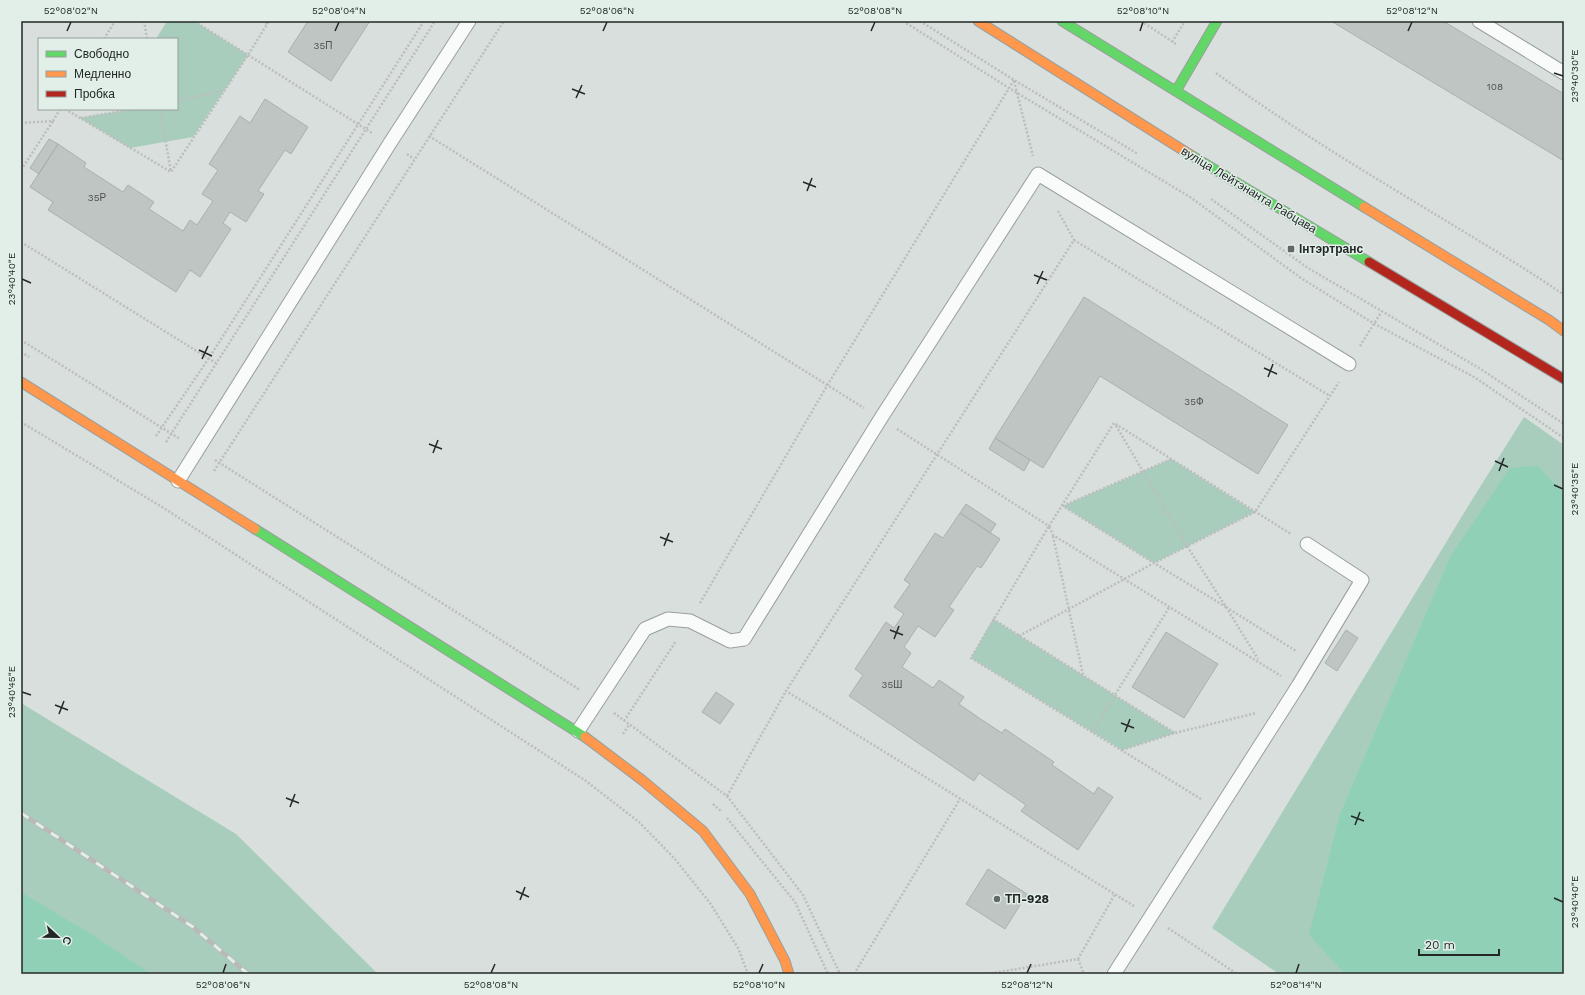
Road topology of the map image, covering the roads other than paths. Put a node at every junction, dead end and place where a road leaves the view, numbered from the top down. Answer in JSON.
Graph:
{"nodes":[{"id":1,"x":469,"y":21,"type":"edge"},
{"id":2,"x":978,"y":21,"type":"edge"},
{"id":3,"x":1062,"y":21,"type":"edge"},
{"id":4,"x":1217,"y":21,"type":"edge"},
{"id":5,"x":1479,"y":21,"type":"edge"},
{"id":6,"x":1564,"y":72,"type":"edge"},
{"id":7,"x":1176,"y":91,"type":"junction"},
{"id":8,"x":1564,"y":331,"type":"edge"},
{"id":9,"x":1349,"y":364,"type":"road end"},
{"id":10,"x":1564,"y":379,"type":"edge"},
{"id":11,"x":21,"y":382,"type":"edge"},
{"id":12,"x":178,"y":480,"type":"junction"},
{"id":13,"x":1306,"y":544,"type":"road end"},
{"id":14,"x":578,"y":731,"type":"junction"},
{"id":15,"x":789,"y":974,"type":"edge"},
{"id":16,"x":1114,"y":974,"type":"edge"}],
"edges":[{"from":1,"to":12,"type":"lane"},
{"from":2,"to":10,"type":"main road","name":"вуліца Лейтэнанта Рабцава"},
{"from":3,"to":7,"type":"main road"},
{"from":4,"to":7,"type":"main road"},
{"from":5,"to":6,"type":"lane"},
{"from":7,"to":8,"type":"main road"},
{"from":9,"to":14,"type":"lane"},
{"from":11,"to":12,"type":"main road"},
{"from":12,"to":14,"type":"main road"},
{"from":13,"to":16,"type":"lane"},
{"from":14,"to":15,"type":"main road"}]}
